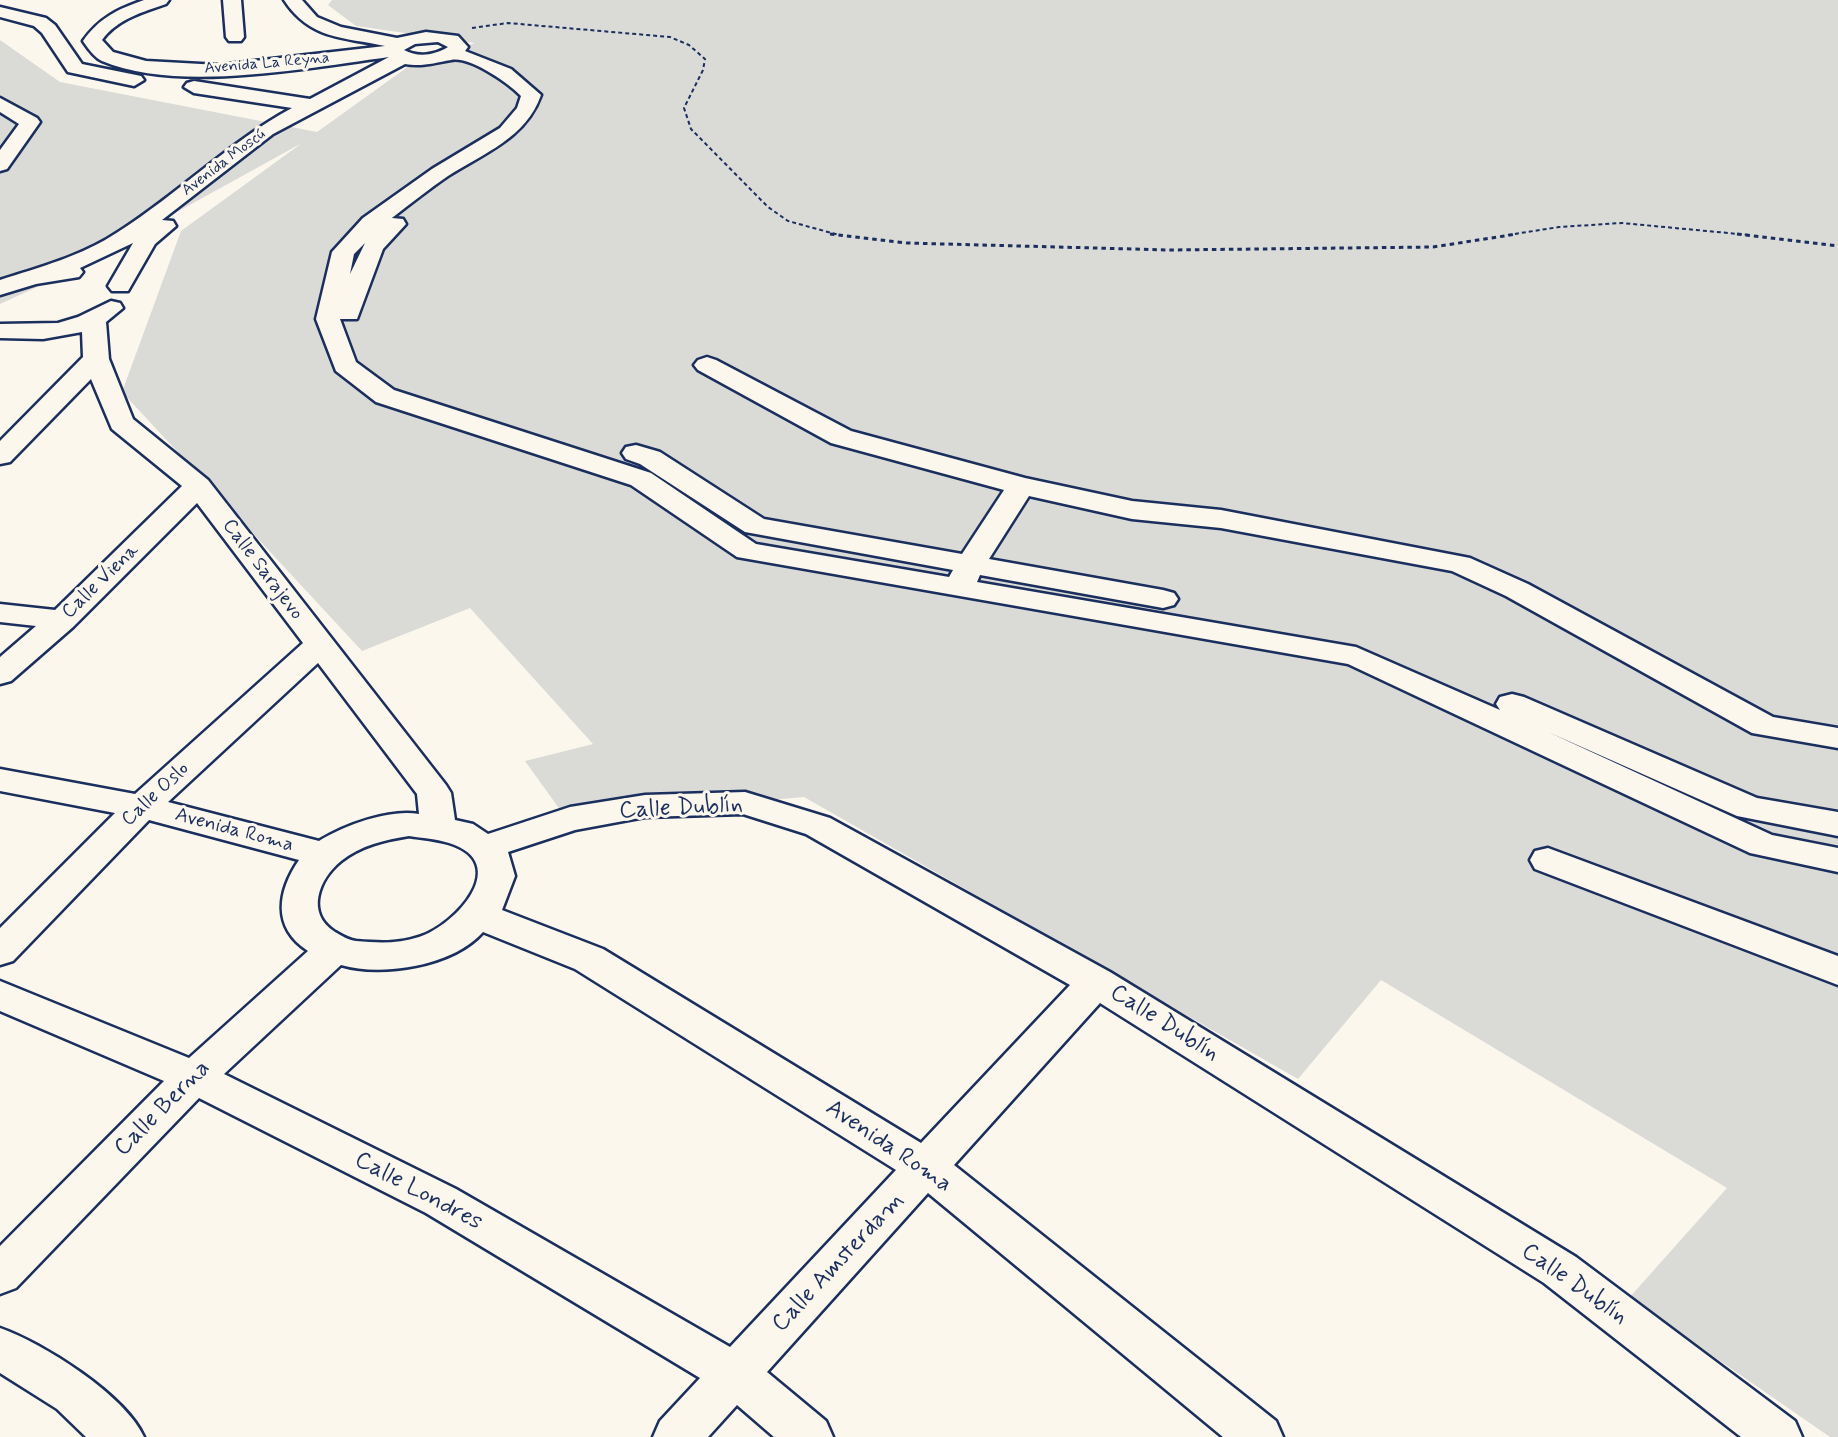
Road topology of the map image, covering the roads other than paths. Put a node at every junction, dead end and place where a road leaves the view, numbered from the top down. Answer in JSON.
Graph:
{"nodes":[{"id":1,"x":29,"y":0,"type":"edge"},
{"id":2,"x":160,"y":0,"type":"edge"},
{"id":3,"x":232,"y":0,"type":"edge"},
{"id":4,"x":293,"y":0,"type":"edge"},
{"id":5,"x":311,"y":0,"type":"edge"},
{"id":6,"x":0,"y":1,"type":"edge"},
{"id":7,"x":104,"y":2,"type":"dead end"},
{"id":8,"x":127,"y":11,"type":"junction"},
{"id":9,"x":0,"y":12,"type":"edge"},
{"id":10,"x":100,"y":28,"type":"junction"},
{"id":11,"x":52,"y":33,"type":"junction"},
{"id":12,"x":235,"y":37,"type":"dead end"},
{"id":13,"x":406,"y":50,"type":"junction"},
{"id":14,"x":156,"y":68,"type":"junction"},
{"id":15,"x":139,"y":80,"type":"junction"},
{"id":16,"x":311,"y":105,"type":"junction"},
{"id":17,"x":4,"y":112,"type":"edge"},
{"id":18,"x":0,"y":165,"type":"edge"},
{"id":19,"x":218,"y":175,"type":"junction"},
{"id":20,"x":135,"y":239,"type":"junction"},
{"id":21,"x":49,"y":274,"type":"junction"},
{"id":22,"x":107,"y":279,"type":"junction"},
{"id":23,"x":0,"y":288,"type":"edge"},
{"id":24,"x":94,"y":319,"type":"junction"},
{"id":25,"x":0,"y":330,"type":"edge"},
{"id":26,"x":96,"y":359,"type":"junction"},
{"id":27,"x":707,"y":365,"type":"dead end"},
{"id":28,"x":0,"y":456,"type":"edge"},
{"id":29,"x":198,"y":486,"type":"junction"},
{"id":30,"x":1021,"y":486,"type":"junction"},
{"id":31,"x":965,"y":576,"type":"junction"},
{"id":32,"x":0,"y":613,"type":"edge"},
{"id":33,"x":62,"y":620,"type":"junction"},
{"id":34,"x":320,"y":645,"type":"junction"},
{"id":35,"x":0,"y":674,"type":"edge"},
{"id":36,"x":1838,"y":738,"type":"edge"},
{"id":37,"x":0,"y":780,"type":"edge"},
{"id":38,"x":142,"y":807,"type":"junction"},
{"id":39,"x":1838,"y":824,"type":"edge"},
{"id":40,"x":438,"y":825,"type":"junction"},
{"id":41,"x":486,"y":847,"type":"junction"},
{"id":42,"x":326,"y":855,"type":"junction"},
{"id":43,"x":1838,"y":860,"type":"edge"},
{"id":44,"x":1548,"y":861,"type":"dead end"},
{"id":45,"x":480,"y":916,"type":"junction"},
{"id":46,"x":333,"y":950,"type":"junction"},
{"id":47,"x":0,"y":951,"type":"edge"},
{"id":48,"x":1838,"y":971,"type":"edge"},
{"id":49,"x":1096,"y":982,"type":"junction"},
{"id":50,"x":0,"y":994,"type":"edge"},
{"id":51,"x":194,"y":1077,"type":"junction"},
{"id":52,"x":927,"y":1168,"type":"junction"},
{"id":53,"x":0,"y":1275,"type":"edge"},
{"id":54,"x":0,"y":1348,"type":"edge"},
{"id":55,"x":736,"y":1375,"type":"junction"},
{"id":56,"x":120,"y":1437,"type":"edge"},
{"id":57,"x":677,"y":1437,"type":"edge"},
{"id":58,"x":809,"y":1437,"type":"edge"},
{"id":59,"x":1259,"y":1437,"type":"edge"},
{"id":60,"x":1778,"y":1437,"type":"edge"}],
"edges":[{"from":1,"to":6,"type":"street"},
{"from":2,"to":8,"type":"street"},
{"from":3,"to":12,"type":"street"},
{"from":4,"to":13,"type":"street"},
{"from":5,"to":13,"type":"street"},
{"from":7,"to":8,"type":"street"},
{"from":8,"to":10,"type":"street"},
{"from":9,"to":11,"type":"street","name":"Avenida La Reyna"},
{"from":10,"to":11,"type":"street"},
{"from":10,"to":14,"type":"street","name":"Avenida La Reyna"},
{"from":11,"to":15,"type":"street","name":"Avenida La Reyna"},
{"from":13,"to":14,"type":"street","name":"Avenida La Reyna"},
{"from":13,"to":16,"type":"street","name":"Avenida Moscú"},
{"from":13,"to":19,"type":"street","name":"Avenida Moscú"},
{"from":13,"to":31,"type":"street"},
{"from":14,"to":15,"type":"street"},
{"from":15,"to":16,"type":"street","name":"Avenida La Reyna"},
{"from":16,"to":19,"type":"street","name":"Avenida Moscú"},
{"from":17,"to":18,"type":"street"},
{"from":19,"to":20,"type":"street","name":"Avenida Moscú"},
{"from":20,"to":21,"type":"street","name":"Avenida Moscú"},
{"from":20,"to":22,"type":"street","name":"Avenida Moscú"},
{"from":21,"to":22,"type":"street"},
{"from":21,"to":23,"type":"street"},
{"from":22,"to":24,"type":"street","name":"Avenida Moscú"},
{"from":24,"to":25,"type":"street"},
{"from":24,"to":26,"type":"street","name":"Calle Sarajevo"},
{"from":26,"to":28,"type":"street"},
{"from":26,"to":29,"type":"street","name":"Calle Sarajevo"},
{"from":27,"to":30,"type":"street"},
{"from":29,"to":33,"type":"street","name":"Calle Viena"},
{"from":29,"to":34,"type":"street","name":"Calle Sarajevo"},
{"from":30,"to":31,"type":"street"},
{"from":30,"to":36,"type":"street"},
{"from":31,"to":39,"type":"street"},
{"from":31,"to":43,"type":"street"},
{"from":32,"to":33,"type":"street"},
{"from":33,"to":35,"type":"street","name":"Calle Viena"},
{"from":34,"to":38,"type":"street","name":"Calle Oslo"},
{"from":34,"to":40,"type":"street","name":"Calle Sarajevo"},
{"from":37,"to":38,"type":"street","name":"Avenida Roma"},
{"from":38,"to":42,"type":"street","name":"Avenida Roma"},
{"from":38,"to":47,"type":"street","name":"Calle Oslo"},
{"from":40,"to":41,"type":"street"},
{"from":40,"to":42,"type":"street"},
{"from":41,"to":45,"type":"street"},
{"from":41,"to":49,"type":"street","name":"Calle Dublín"},
{"from":42,"to":46,"type":"street"},
{"from":44,"to":48,"type":"street"},
{"from":45,"to":46,"type":"street"},
{"from":45,"to":52,"type":"street","name":"Avenida Roma"},
{"from":46,"to":51,"type":"street","name":"Calle Berna"},
{"from":49,"to":52,"type":"street","name":"Calle Amsterdam"},
{"from":49,"to":60,"type":"street","name":"Calle Dublín"},
{"from":50,"to":51,"type":"street","name":"Calle Londres"},
{"from":51,"to":53,"type":"street","name":"Calle Berna"},
{"from":51,"to":55,"type":"street","name":"Calle Londres"},
{"from":52,"to":55,"type":"street","name":"Calle Amsterdam"},
{"from":52,"to":59,"type":"street","name":"Avenida Roma"},
{"from":54,"to":56,"type":"street"},
{"from":55,"to":57,"type":"street","name":"Calle Amsterdam"},
{"from":55,"to":58,"type":"street","name":"Calle Londres"}]}
